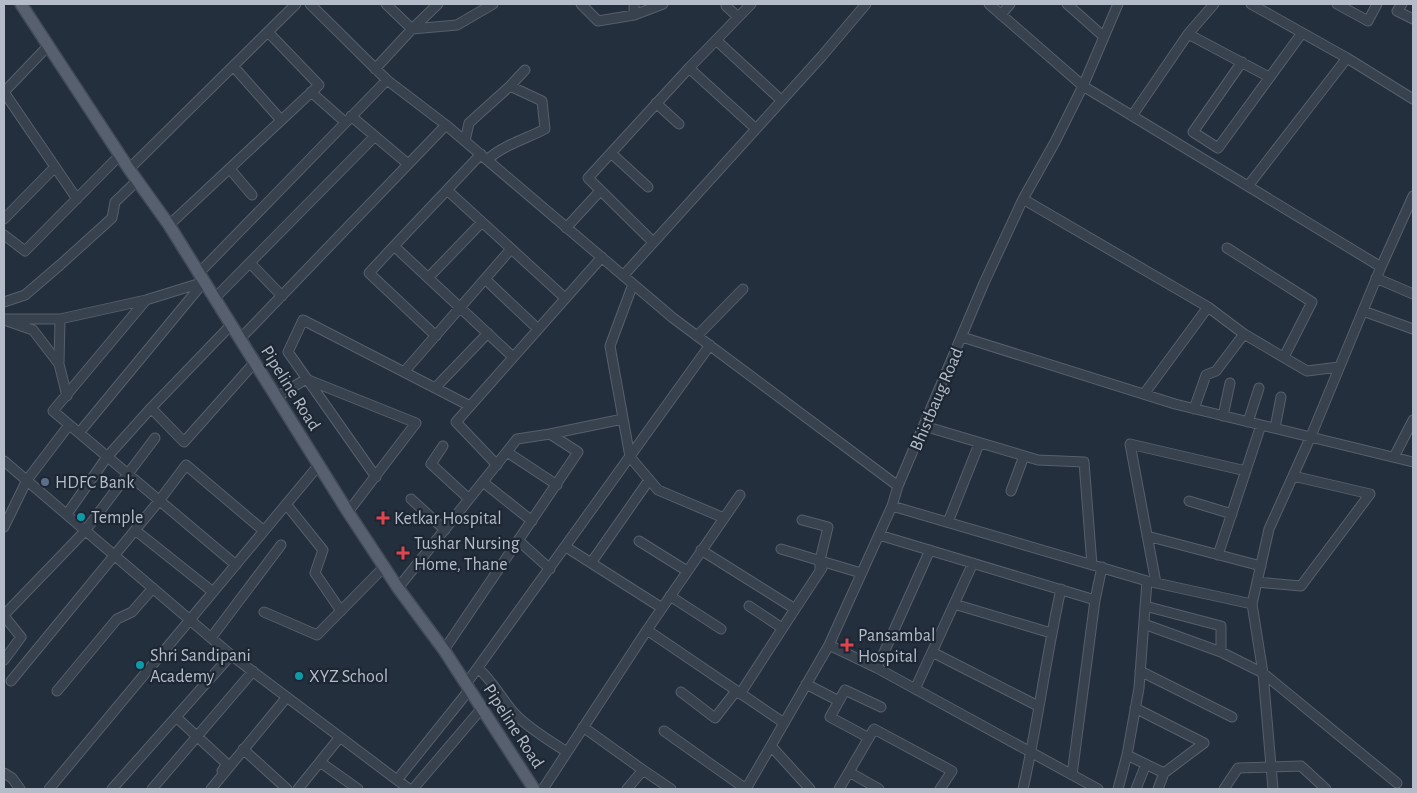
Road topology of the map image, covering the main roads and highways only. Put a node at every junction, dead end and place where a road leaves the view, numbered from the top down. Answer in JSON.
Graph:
{"nodes":[{"id":1,"x":20,"y":4,"type":"edge"},
{"id":2,"x":534,"y":789,"type":"edge"}],
"edges":[{"from":1,"to":2,"type":"main road","name":"Pipeline Road"}]}
